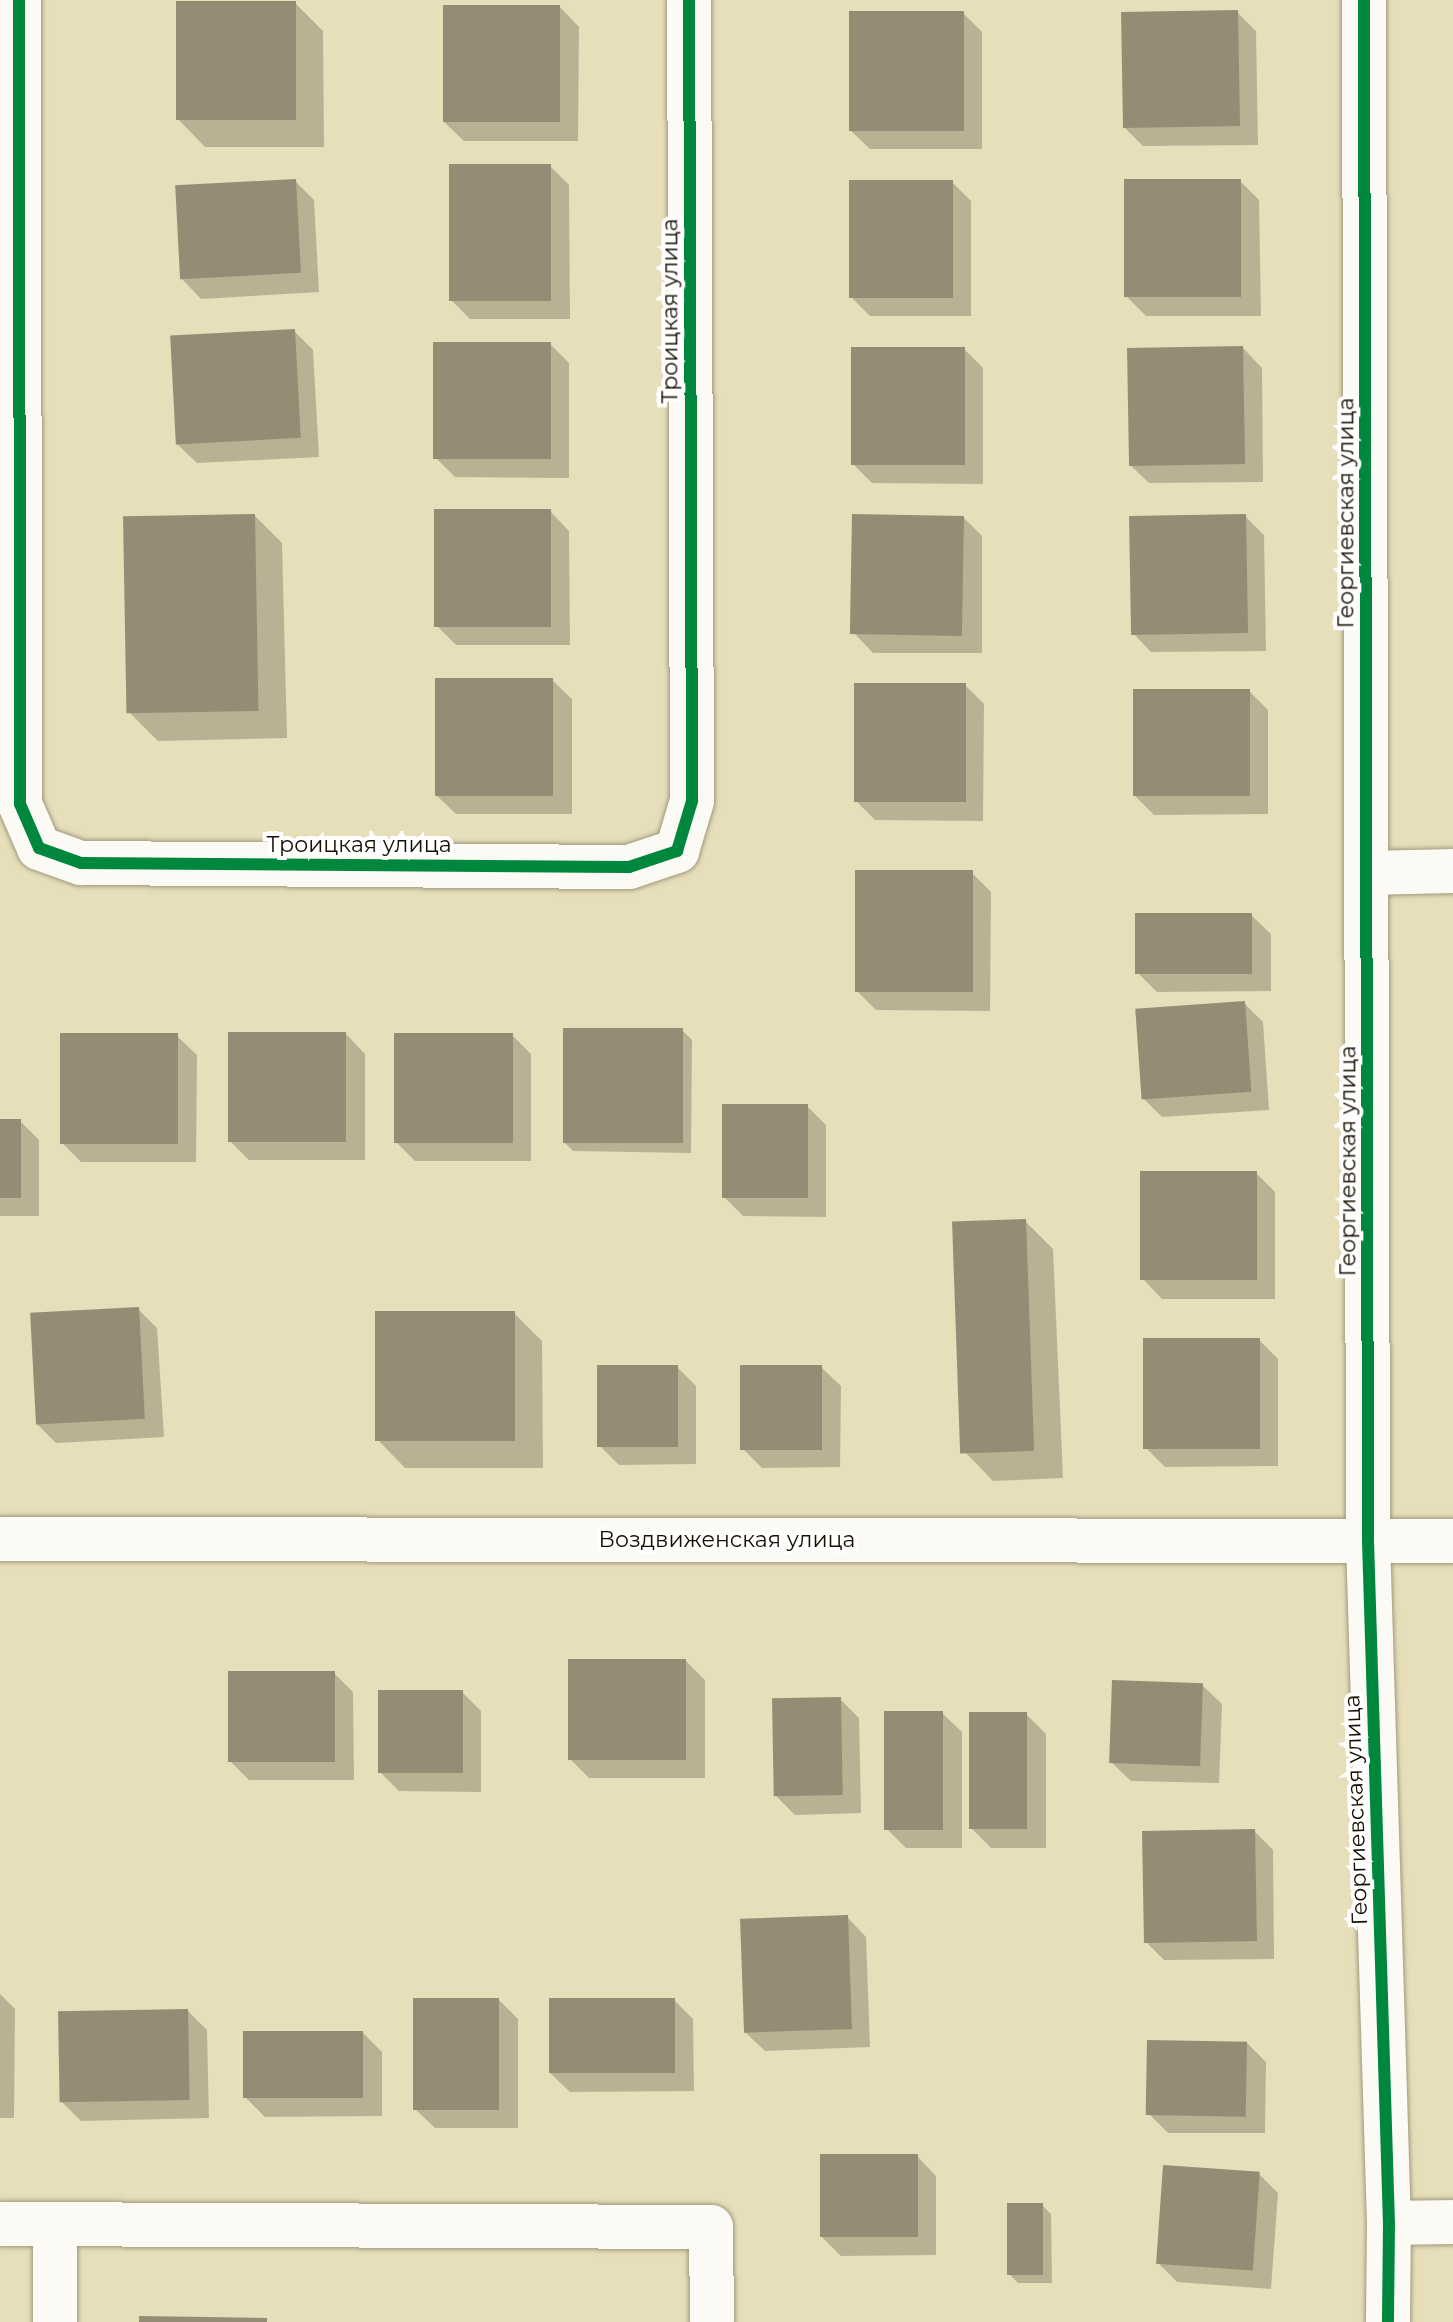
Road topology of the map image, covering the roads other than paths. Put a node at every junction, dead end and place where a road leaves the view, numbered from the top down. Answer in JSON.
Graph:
{"nodes":[{"id":1,"x":19,"y":0,"type":"edge"},
{"id":2,"x":689,"y":0,"type":"edge"},
{"id":3,"x":1364,"y":0,"type":"edge"},
{"id":4,"x":1453,"y":871,"type":"edge"},
{"id":5,"x":1368,"y":873,"type":"junction"},
{"id":6,"x":0,"y":1539,"type":"edge"},
{"id":7,"x":1368,"y":1541,"type":"junction"},
{"id":8,"x":1453,"y":1541,"type":"edge"},
{"id":9,"x":1453,"y":2222,"type":"edge"},
{"id":10,"x":1389,"y":2223,"type":"junction"},
{"id":11,"x":0,"y":2224,"type":"edge"},
{"id":12,"x":55,"y":2225,"type":"junction"},
{"id":13,"x":55,"y":2322,"type":"edge"},
{"id":14,"x":712,"y":2322,"type":"edge"},
{"id":15,"x":1388,"y":2322,"type":"edge"}],
"edges":[{"from":1,"to":2,"type":"street","name":"Троицкая улица"},
{"from":3,"to":5,"type":"street","name":"Георгиевская улица"},
{"from":4,"to":5,"type":"street"},
{"from":5,"to":7,"type":"street","name":"Георгиевская улица"},
{"from":6,"to":7,"type":"street","name":"Воздвиженская улица"},
{"from":7,"to":8,"type":"street","name":"Воздвиженская улица"},
{"from":7,"to":10,"type":"street","name":"Георгиевская улица"},
{"from":9,"to":10,"type":"street"},
{"from":10,"to":15,"type":"street","name":"Георгиевская улица"},
{"from":11,"to":12,"type":"street"},
{"from":12,"to":13,"type":"street"},
{"from":12,"to":14,"type":"street"}]}
